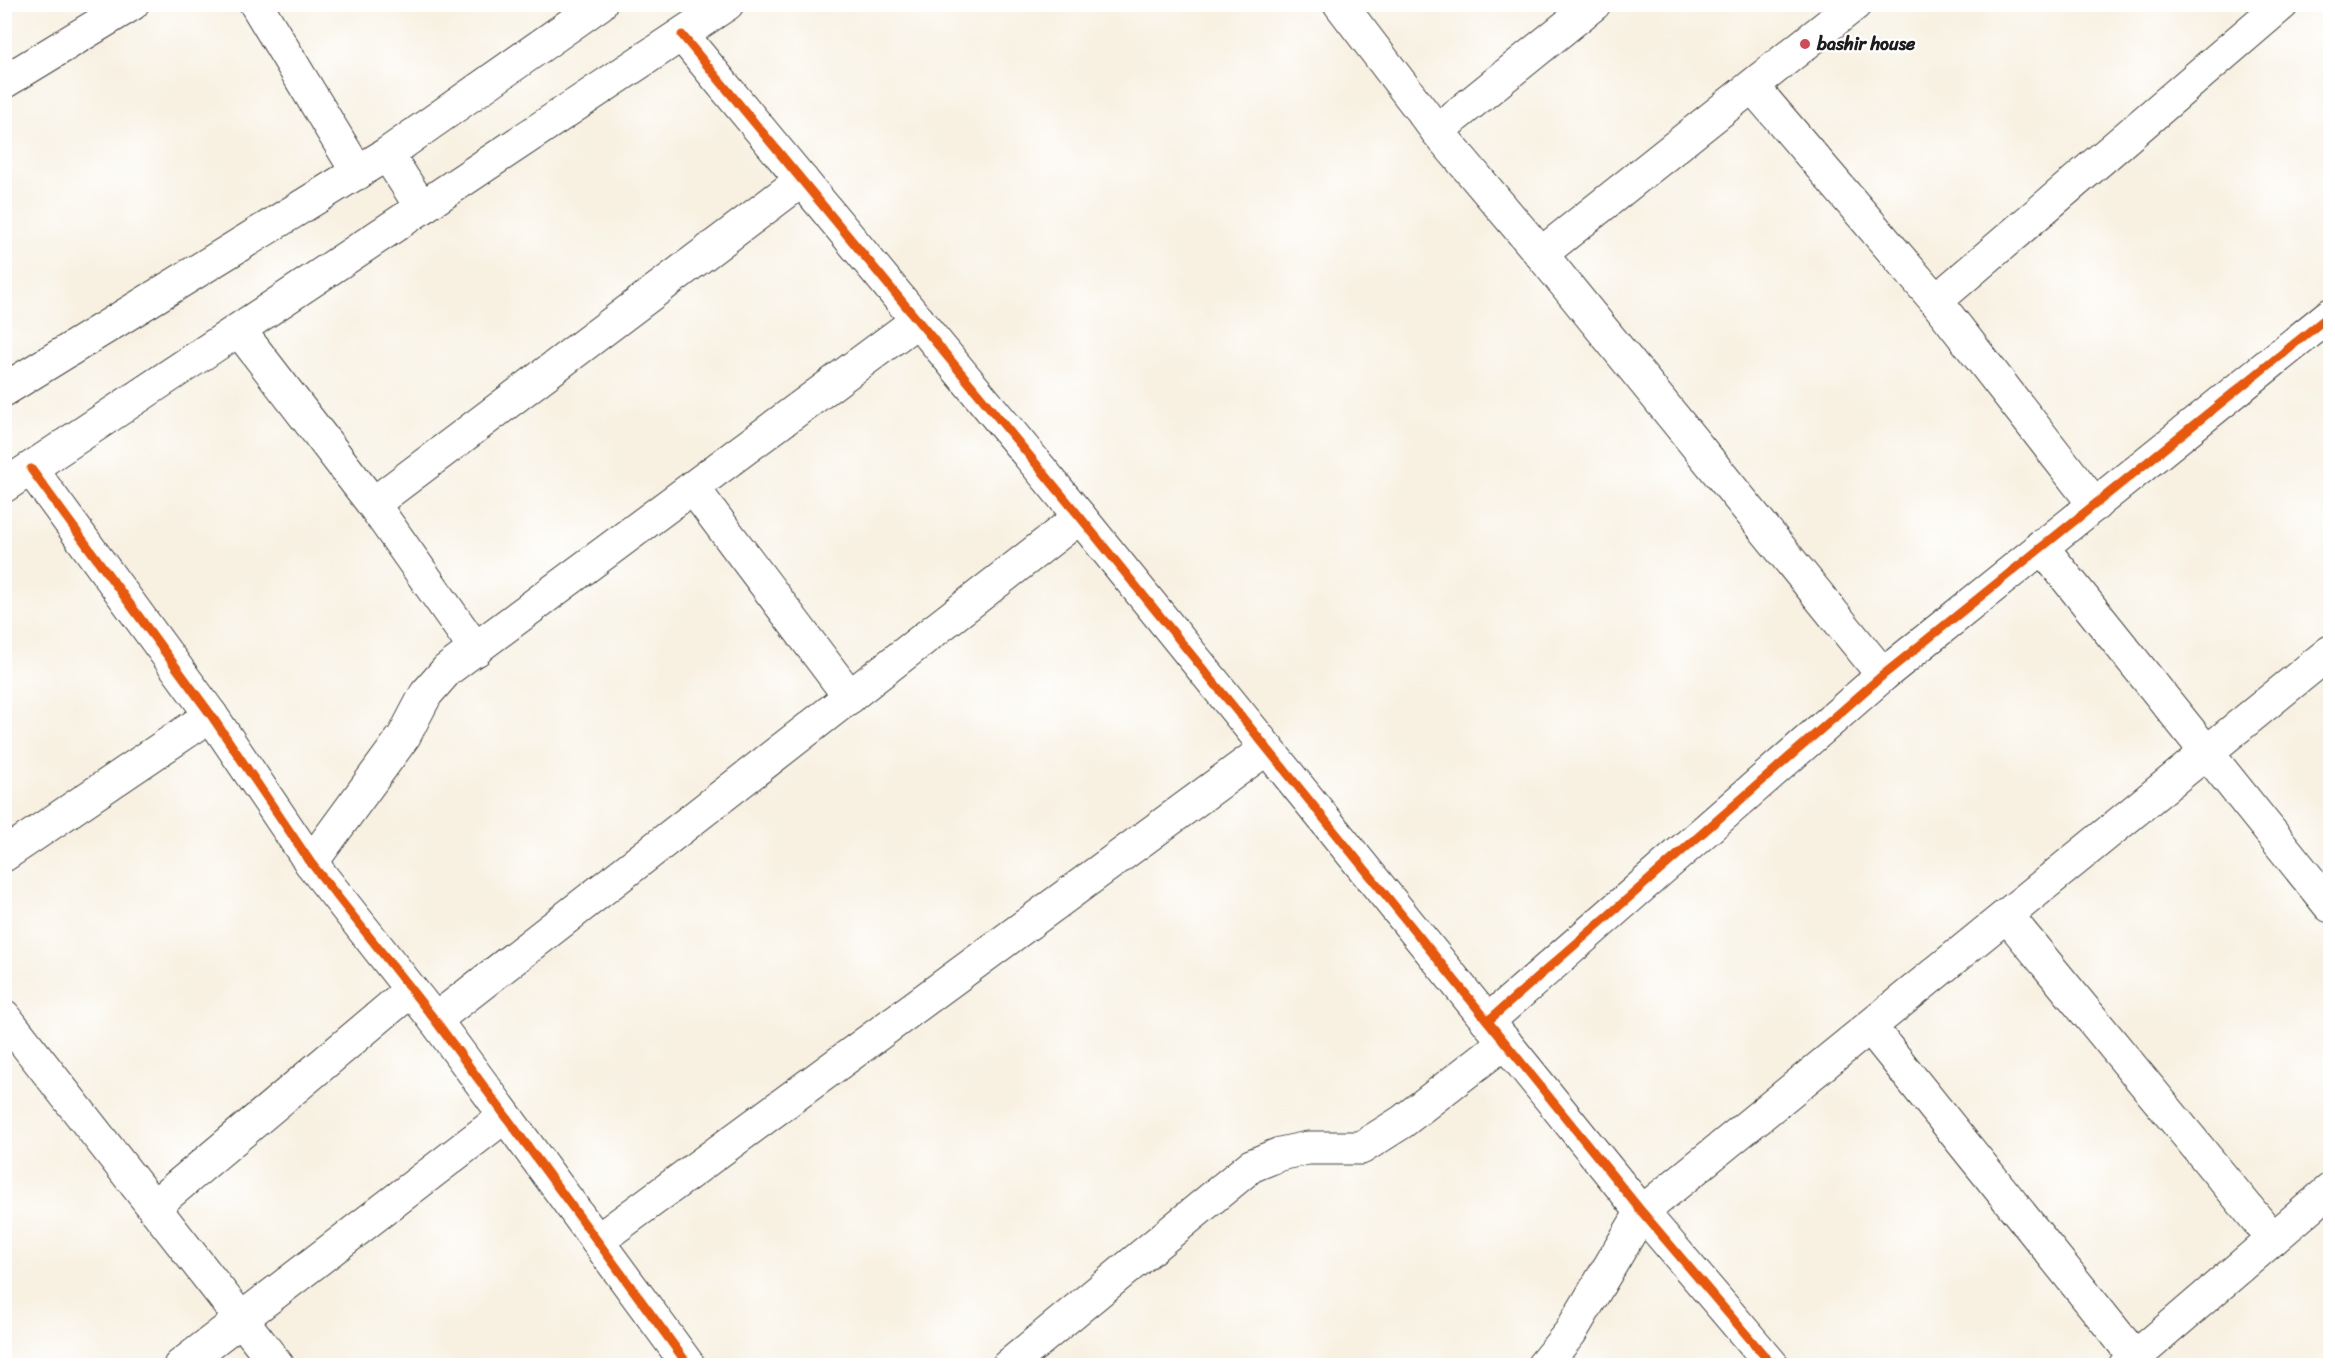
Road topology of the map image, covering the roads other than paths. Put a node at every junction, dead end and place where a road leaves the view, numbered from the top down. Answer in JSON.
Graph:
{"nodes":[{"id":1,"x":132,"y":4,"type":"edge"},
{"id":2,"x":256,"y":4,"type":"edge"},
{"id":3,"x":600,"y":4,"type":"edge"},
{"id":4,"x":727,"y":4,"type":"edge"},
{"id":5,"x":1340,"y":4,"type":"edge"},
{"id":6,"x":1594,"y":4,"type":"edge"},
{"id":7,"x":2282,"y":4,"type":"edge"},
{"id":8,"x":1845,"y":7,"type":"edge"},
{"id":9,"x":682,"y":34,"type":"junction"},
{"id":10,"x":4,"y":82,"type":"edge"},
{"id":11,"x":1753,"y":87,"type":"junction"},
{"id":12,"x":1437,"y":130,"type":"junction"},
{"id":13,"x":387,"y":154,"type":"junction"},
{"id":14,"x":358,"y":172,"type":"junction"},
{"id":15,"x":802,"y":180,"type":"junction"},
{"id":16,"x":422,"y":208,"type":"junction"},
{"id":17,"x":1541,"y":254,"type":"junction"},
{"id":18,"x":1936,"y":301,"type":"junction"},
{"id":19,"x":2331,"y":315,"type":"edge"},
{"id":20,"x":918,"y":320,"type":"junction"},
{"id":21,"x":239,"y":330,"type":"junction"},
{"id":22,"x":4,"y":390,"type":"edge"},
{"id":23,"x":18,"y":477,"type":"edge"},
{"id":24,"x":693,"y":488,"type":"junction"},
{"id":25,"x":373,"y":504,"type":"junction"},
{"id":26,"x":2095,"y":505,"type":"junction"},
{"id":27,"x":1080,"y":517,"type":"junction"},
{"id":28,"x":2041,"y":546,"type":"junction"},
{"id":29,"x":476,"y":650,"type":"junction"},
{"id":30,"x":2331,"y":652,"type":"edge"},
{"id":31,"x":1883,"y":675,"type":"junction"},
{"id":32,"x":850,"y":697,"type":"junction"},
{"id":33,"x":211,"y":715,"type":"junction"},
{"id":34,"x":1267,"y":748,"type":"junction"},
{"id":35,"x":2208,"y":753,"type":"junction"},
{"id":36,"x":4,"y":855,"type":"edge"},
{"id":37,"x":311,"y":863,"type":"junction"},
{"id":38,"x":2331,"y":906,"type":"edge"},
{"id":39,"x":2007,"y":916,"type":"junction"},
{"id":40,"x":411,"y":990,"type":"junction"},
{"id":41,"x":4,"y":1016,"type":"edge"},
{"id":42,"x":435,"y":1020,"type":"junction"},
{"id":43,"x":1870,"y":1026,"type":"junction"},
{"id":44,"x":1496,"y":1031,"type":"junction"},
{"id":45,"x":505,"y":1116,"type":"junction"},
{"id":46,"x":2331,"y":1190,"type":"edge"},
{"id":47,"x":153,"y":1207,"type":"junction"},
{"id":48,"x":1642,"y":1212,"type":"junction"},
{"id":49,"x":2273,"y":1239,"type":"junction"},
{"id":50,"x":597,"y":1241,"type":"junction"},
{"id":51,"x":240,"y":1318,"type":"junction"},
{"id":52,"x":2130,"y":1361,"type":"edge"},
{"id":53,"x":180,"y":1365,"type":"edge"},
{"id":54,"x":278,"y":1365,"type":"edge"},
{"id":55,"x":689,"y":1365,"type":"edge"},
{"id":56,"x":1008,"y":1365,"type":"edge"},
{"id":57,"x":1544,"y":1365,"type":"edge"},
{"id":58,"x":1773,"y":1365,"type":"edge"}],
"edges":[{"from":1,"to":10,"type":"street"},
{"from":2,"to":14,"type":"street"},
{"from":3,"to":13,"type":"street"},
{"from":4,"to":9,"type":"street"},
{"from":5,"to":12,"type":"street"},
{"from":6,"to":12,"type":"street"},
{"from":7,"to":18,"type":"street"},
{"from":8,"to":11,"type":"street"},
{"from":9,"to":15,"type":"street"},
{"from":9,"to":16,"type":"street"},
{"from":11,"to":17,"type":"street"},
{"from":11,"to":18,"type":"street"},
{"from":12,"to":17,"type":"street"},
{"from":13,"to":14,"type":"street"},
{"from":13,"to":16,"type":"street"},
{"from":14,"to":22,"type":"street"},
{"from":15,"to":20,"type":"street"},
{"from":15,"to":25,"type":"street"},
{"from":16,"to":21,"type":"street"},
{"from":17,"to":31,"type":"street"},
{"from":18,"to":26,"type":"street"},
{"from":19,"to":26,"type":"street"},
{"from":20,"to":24,"type":"street"},
{"from":20,"to":27,"type":"street"},
{"from":21,"to":23,"type":"street"},
{"from":21,"to":25,"type":"street"},
{"from":23,"to":33,"type":"street"},
{"from":24,"to":29,"type":"street"},
{"from":24,"to":32,"type":"street"},
{"from":25,"to":29,"type":"street"},
{"from":26,"to":28,"type":"street"},
{"from":27,"to":32,"type":"street"},
{"from":27,"to":34,"type":"street"},
{"from":28,"to":31,"type":"street"},
{"from":28,"to":35,"type":"street"},
{"from":29,"to":37,"type":"street"},
{"from":30,"to":35,"type":"street"},
{"from":31,"to":44,"type":"street"},
{"from":32,"to":42,"type":"street"},
{"from":33,"to":36,"type":"street"},
{"from":33,"to":37,"type":"street"},
{"from":34,"to":44,"type":"street"},
{"from":34,"to":50,"type":"street"},
{"from":35,"to":38,"type":"street"},
{"from":35,"to":39,"type":"street"},
{"from":37,"to":40,"type":"street"},
{"from":39,"to":43,"type":"street"},
{"from":39,"to":49,"type":"street"},
{"from":40,"to":42,"type":"street"},
{"from":40,"to":47,"type":"street"},
{"from":41,"to":47,"type":"street"},
{"from":42,"to":45,"type":"street"},
{"from":43,"to":48,"type":"street"},
{"from":43,"to":52,"type":"street"},
{"from":44,"to":48,"type":"street"},
{"from":44,"to":56,"type":"street"},
{"from":45,"to":50,"type":"street"},
{"from":45,"to":51,"type":"street"},
{"from":46,"to":49,"type":"street"},
{"from":47,"to":51,"type":"street"},
{"from":48,"to":57,"type":"street"},
{"from":48,"to":58,"type":"street"},
{"from":49,"to":52,"type":"street"},
{"from":50,"to":55,"type":"street"},
{"from":51,"to":53,"type":"street"},
{"from":51,"to":54,"type":"street"}]}
